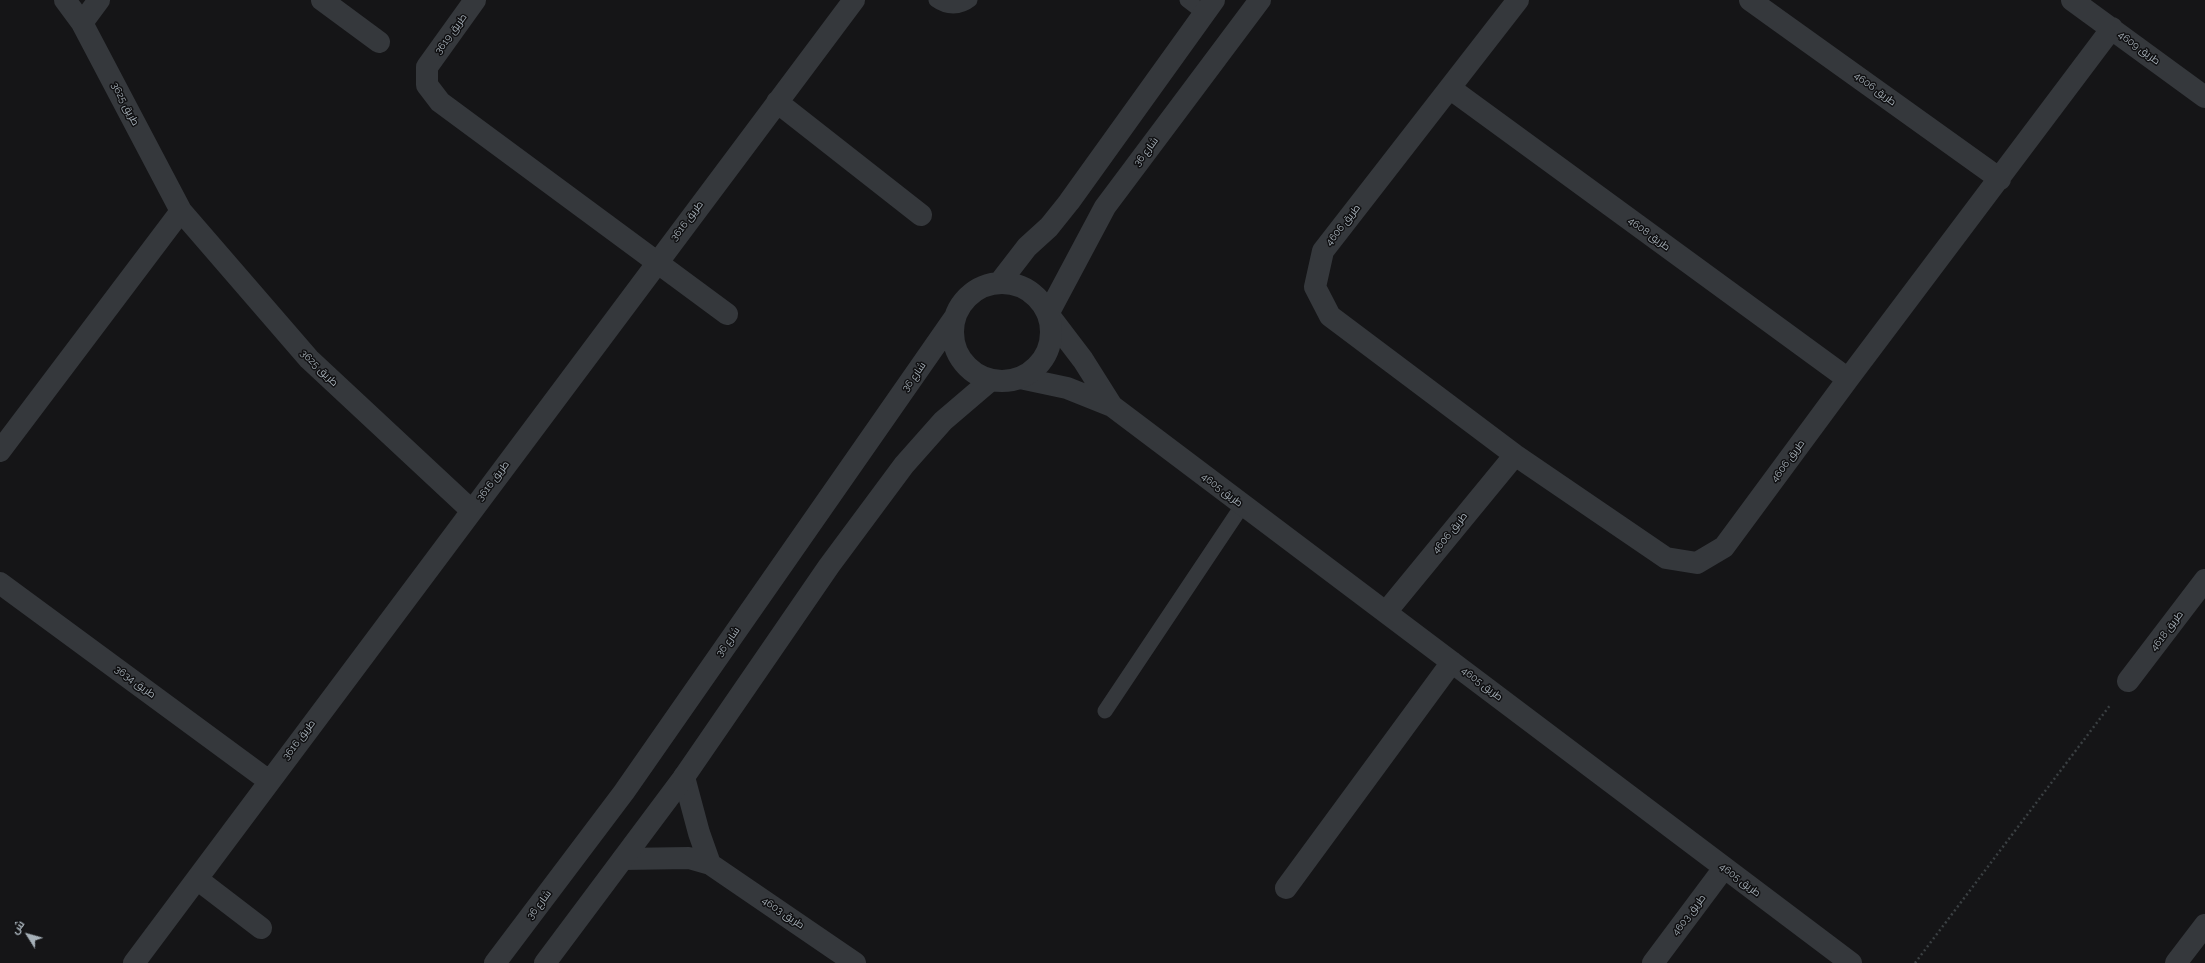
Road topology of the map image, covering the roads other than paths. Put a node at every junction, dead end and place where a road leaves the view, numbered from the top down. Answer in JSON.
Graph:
{"nodes":[{"id":1,"x":65,"y":0,"type":"edge"},
{"id":2,"x":99,"y":0,"type":"edge"},
{"id":3,"x":322,"y":0,"type":"edge"},
{"id":4,"x":475,"y":0,"type":"edge"},
{"id":5,"x":854,"y":0,"type":"edge"},
{"id":6,"x":936,"y":0,"type":"edge"},
{"id":7,"x":970,"y":0,"type":"edge"},
{"id":8,"x":1187,"y":0,"type":"edge"},
{"id":9,"x":1260,"y":0,"type":"edge"},
{"id":10,"x":1518,"y":0,"type":"edge"},
{"id":11,"x":1750,"y":0,"type":"edge"},
{"id":12,"x":2072,"y":0,"type":"edge"},
{"id":13,"x":1209,"y":6,"type":"edge"},
{"id":14,"x":82,"y":23,"type":"junction"},
{"id":15,"x":2112,"y":28,"type":"junction"},
{"id":16,"x":379,"y":42,"type":"dead end"},
{"id":17,"x":1451,"y":89,"type":"junction"},
{"id":18,"x":2205,"y":97,"type":"edge"},
{"id":19,"x":777,"y":102,"type":"junction"},
{"id":20,"x":2000,"y":179,"type":"junction"},
{"id":21,"x":180,"y":211,"type":"junction"},
{"id":22,"x":921,"y":215,"type":"dead end"},
{"id":23,"x":657,"y":261,"type":"junction"},
{"id":24,"x":1000,"y":282,"type":"junction"},
{"id":25,"x":727,"y":314,"type":"dead end"},
{"id":26,"x":1048,"y":314,"type":"junction"},
{"id":27,"x":955,"y":317,"type":"junction"},
{"id":28,"x":1020,"y":378,"type":"junction"},
{"id":29,"x":1848,"y":379,"type":"junction"},
{"id":30,"x":991,"y":380,"type":"junction"},
{"id":31,"x":1112,"y":406,"type":"junction"},
{"id":32,"x":0,"y":451,"type":"edge"},
{"id":33,"x":1514,"y":455,"type":"junction"},
{"id":34,"x":1242,"y":506,"type":"junction"},
{"id":35,"x":471,"y":510,"type":"junction"},
{"id":36,"x":2205,"y":580,"type":"edge"},
{"id":37,"x":0,"y":583,"type":"edge"},
{"id":38,"x":1386,"y":612,"type":"junction"},
{"id":39,"x":1452,"y":662,"type":"junction"},
{"id":40,"x":2128,"y":682,"type":"road end"},
{"id":41,"x":1105,"y":712,"type":"dead end"},
{"id":42,"x":684,"y":777,"type":"junction"},
{"id":43,"x":269,"y":781,"type":"junction"},
{"id":44,"x":623,"y":859,"type":"junction"},
{"id":45,"x":710,"y":864,"type":"junction"},
{"id":46,"x":1724,"y":868,"type":"junction"},
{"id":47,"x":197,"y":879,"type":"junction"},
{"id":48,"x":1286,"y":888,"type":"dead end"},
{"id":49,"x":2205,"y":924,"type":"edge"},
{"id":50,"x":261,"y":928,"type":"dead end"},
{"id":51,"x":134,"y":963,"type":"edge"},
{"id":52,"x":495,"y":963,"type":"edge"},
{"id":53,"x":545,"y":963,"type":"edge"},
{"id":54,"x":855,"y":963,"type":"edge"},
{"id":55,"x":1653,"y":963,"type":"edge"},
{"id":56,"x":1851,"y":963,"type":"edge"},
{"id":57,"x":2176,"y":963,"type":"edge"}],
"edges":[{"from":1,"to":14,"type":"street","name":"طريق 3625"},
{"from":2,"to":14,"type":"street"},
{"from":3,"to":16,"type":"street"},
{"from":4,"to":23,"type":"street","name":"طريق 3619"},
{"from":5,"to":19,"type":"street","name":"طريق 3616"},
{"from":6,"to":7,"type":"lane"},
{"from":8,"to":13,"type":"lane"},
{"from":9,"to":26,"type":"street","name":"شارع 36"},
{"from":10,"to":17,"type":"street","name":"طريق 4606"},
{"from":11,"to":20,"type":"street","name":"طريق 4606"},
{"from":12,"to":15,"type":"street","name":"طريق 4609"},
{"from":13,"to":24,"type":"street"},
{"from":14,"to":21,"type":"street","name":"طريق 3625"},
{"from":15,"to":18,"type":"street","name":"طريق 4609"},
{"from":15,"to":20,"type":"street","name":"طريق 4606"},
{"from":17,"to":29,"type":"street","name":"طريق 4608"},
{"from":17,"to":33,"type":"street","name":"طريق 4606"},
{"from":19,"to":22,"type":"street"},
{"from":19,"to":23,"type":"street","name":"طريق 3616"},
{"from":20,"to":29,"type":"street","name":"طريق 4606"},
{"from":21,"to":32,"type":"street"},
{"from":21,"to":35,"type":"street","name":"طريق 3625"},
{"from":23,"to":25,"type":"street"},
{"from":23,"to":35,"type":"street","name":"طريق 3616"},
{"from":24,"to":26,"type":"street"},
{"from":24,"to":27,"type":"street"},
{"from":26,"to":28,"type":"street"},
{"from":26,"to":31,"type":"street","name":"طريق 4605"},
{"from":27,"to":30,"type":"street"},
{"from":27,"to":52,"type":"street","name":"شارع 36"},
{"from":28,"to":30,"type":"street"},
{"from":28,"to":31,"type":"street","name":"طريق 4605"},
{"from":29,"to":33,"type":"street","name":"طريق 4606"},
{"from":30,"to":42,"type":"street"},
{"from":31,"to":34,"type":"street","name":"طريق 4605"},
{"from":33,"to":38,"type":"street","name":"طريق 4606"},
{"from":34,"to":38,"type":"street","name":"طريق 4605"},
{"from":34,"to":41,"type":"lane"},
{"from":35,"to":43,"type":"street","name":"طريق 3616"},
{"from":36,"to":40,"type":"street","name":"طريق 4618"},
{"from":37,"to":43,"type":"street","name":"طريق 3634"},
{"from":38,"to":39,"type":"street","name":"طريق 4605"},
{"from":39,"to":46,"type":"street","name":"طريق 4605"},
{"from":39,"to":48,"type":"street"},
{"from":42,"to":44,"type":"street"},
{"from":42,"to":45,"type":"street"},
{"from":43,"to":47,"type":"street","name":"طريق 3616"},
{"from":44,"to":45,"type":"street","name":"طريق 4603"},
{"from":44,"to":53,"type":"street"},
{"from":45,"to":54,"type":"street","name":"طريق 4603"},
{"from":46,"to":55,"type":"street","name":"طريق 4603"},
{"from":46,"to":56,"type":"street","name":"طريق 4605"},
{"from":47,"to":50,"type":"street"},
{"from":47,"to":51,"type":"street","name":"طريق 3616"},
{"from":49,"to":57,"type":"street"}]}
